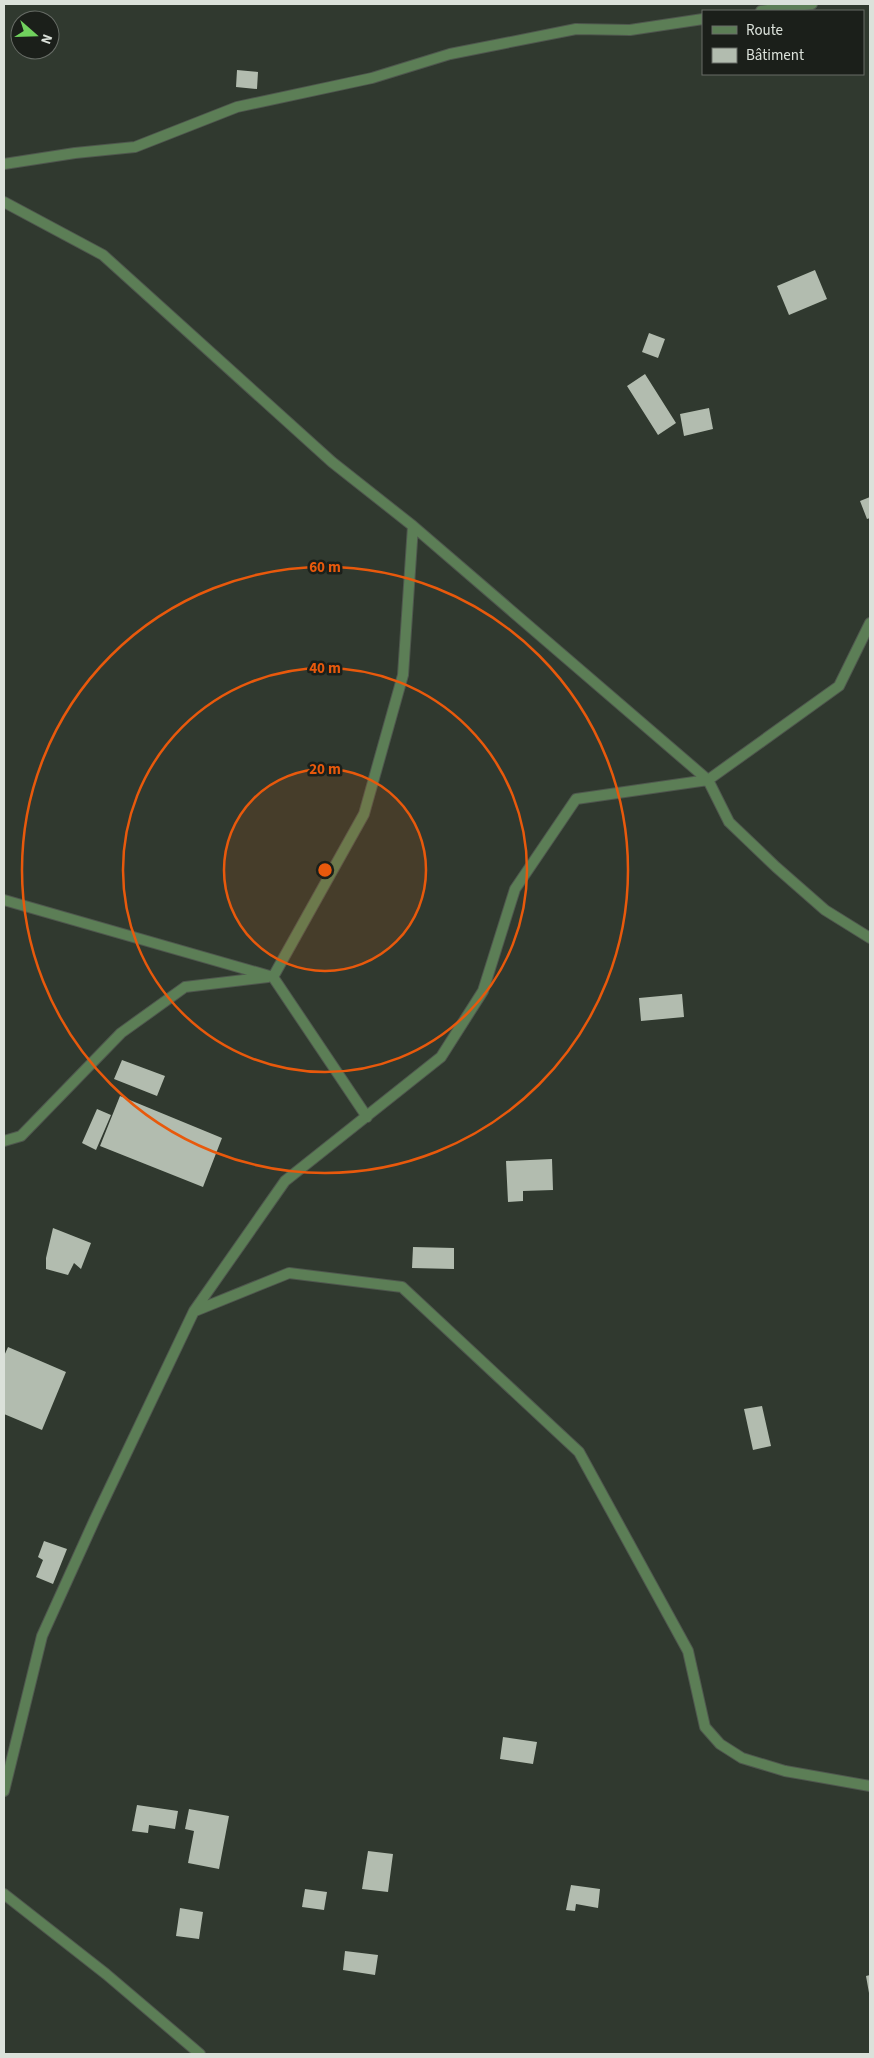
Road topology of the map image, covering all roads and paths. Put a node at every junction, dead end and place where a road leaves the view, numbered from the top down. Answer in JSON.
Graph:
{"nodes":[{"id":1,"x":812,"y":4,"type":"edge"},
{"id":2,"x":768,"y":10,"type":"edge"},
{"id":3,"x":702,"y":20,"type":"edge"},
{"id":4,"x":4,"y":164,"type":"edge"},
{"id":5,"x":4,"y":202,"type":"edge"},
{"id":6,"x":413,"y":526,"type":"junction"},
{"id":7,"x":870,"y":623,"type":"edge"},
{"id":8,"x":708,"y":780,"type":"junction"},
{"id":9,"x":4,"y":900,"type":"edge"},
{"id":10,"x":870,"y":938,"type":"edge"},
{"id":11,"x":273,"y":977,"type":"junction"},
{"id":12,"x":367,"y":1117,"type":"junction"},
{"id":13,"x":4,"y":1141,"type":"edge"},
{"id":14,"x":194,"y":1311,"type":"junction"},
{"id":15,"x":870,"y":1786,"type":"edge"},
{"id":16,"x":4,"y":1791,"type":"edge"},
{"id":17,"x":4,"y":1894,"type":"edge"},
{"id":18,"x":200,"y":2054,"type":"edge"}],
"edges":[{"from":1,"to":2,"type":"street"},
{"from":3,"to":4,"type":"street"},
{"from":5,"to":6,"type":"street"},
{"from":6,"to":8,"type":"street"},
{"from":6,"to":11,"type":"street"},
{"from":7,"to":8,"type":"street"},
{"from":8,"to":10,"type":"street"},
{"from":8,"to":12,"type":"street"},
{"from":9,"to":11,"type":"street"},
{"from":11,"to":12,"type":"street"},
{"from":11,"to":13,"type":"street"},
{"from":12,"to":14,"type":"street"},
{"from":14,"to":15,"type":"street"},
{"from":14,"to":16,"type":"street"},
{"from":17,"to":18,"type":"street"}]}
